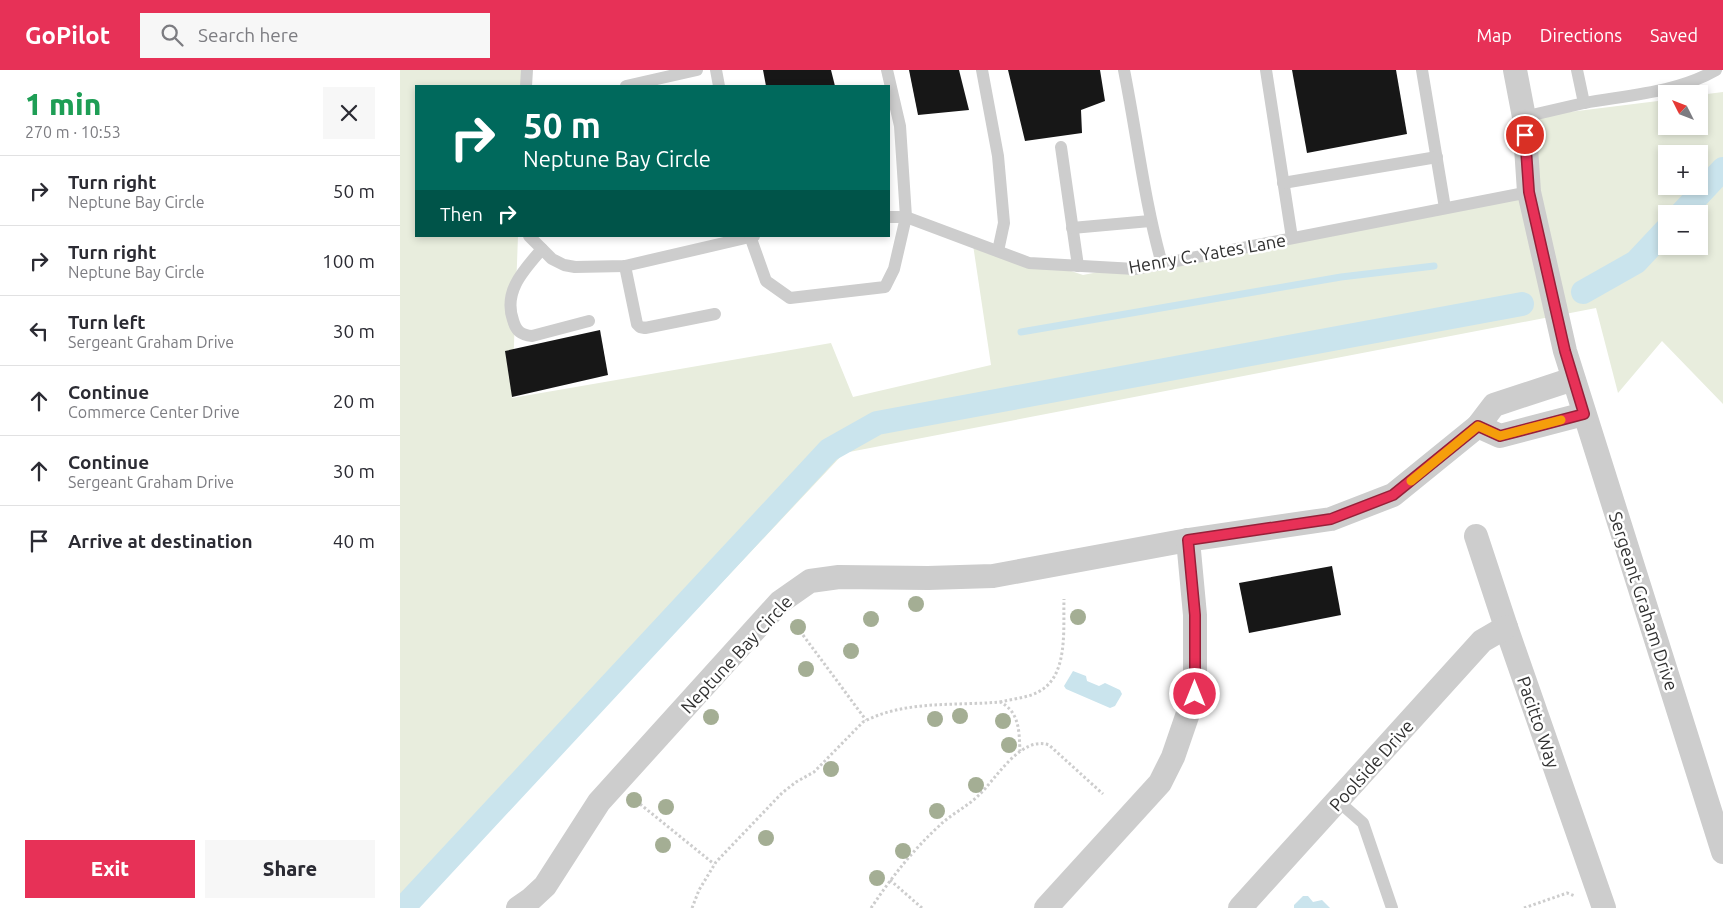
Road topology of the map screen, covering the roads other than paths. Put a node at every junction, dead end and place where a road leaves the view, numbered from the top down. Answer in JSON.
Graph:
{"nodes":[{"id":1,"x":528,"y":70,"type":"edge"},
{"id":2,"x":697,"y":70,"type":"edge"},
{"id":3,"x":716,"y":70,"type":"edge"},
{"id":4,"x":887,"y":70,"type":"edge"},
{"id":5,"x":982,"y":70,"type":"edge"},
{"id":6,"x":1124,"y":70,"type":"edge"},
{"id":7,"x":1266,"y":70,"type":"edge"},
{"id":8,"x":1422,"y":70,"type":"edge"},
{"id":9,"x":1515,"y":70,"type":"edge"},
{"id":10,"x":1577,"y":70,"type":"edge"},
{"id":11,"x":1716,"y":70,"type":"edge"},
{"id":12,"x":526,"y":85,"type":"edge"},
{"id":13,"x":630,"y":85,"type":"edge"},
{"id":14,"x":719,"y":85,"type":"edge"},
{"id":15,"x":1584,"y":104,"type":"junction"},
{"id":16,"x":1524,"y":117,"type":"junction"},
{"id":17,"x":1061,"y":147,"type":"dead end"},
{"id":18,"x":1437,"y":157,"type":"junction"},
{"id":19,"x":1283,"y":183,"type":"junction"},
{"id":20,"x":1529,"y":192,"type":"junction"},
{"id":21,"x":1445,"y":208,"type":"junction"},
{"id":22,"x":890,"y":217,"type":"edge"},
{"id":23,"x":906,"y":217,"type":"junction"},
{"id":24,"x":1150,"y":221,"type":"junction"},
{"id":25,"x":1072,"y":228,"type":"junction"},
{"id":26,"x":530,"y":237,"type":"edge"},
{"id":27,"x":752,"y":237,"type":"edge"},
{"id":28,"x":1292,"y":238,"type":"junction"},
{"id":29,"x":542,"y":249,"type":"junction"},
{"id":30,"x":998,"y":251,"type":"junction"},
{"id":31,"x":1162,"y":264,"type":"junction"},
{"id":32,"x":625,"y":266,"type":"junction"},
{"id":33,"x":1078,"y":266,"type":"junction"},
{"id":34,"x":715,"y":314,"type":"dead end"},
{"id":35,"x":589,"y":321,"type":"dead end"},
{"id":36,"x":1573,"y":379,"type":"junction"},
{"id":37,"x":1584,"y":414,"type":"junction"},
{"id":38,"x":1478,"y":426,"type":"junction"},
{"id":39,"x":1476,"y":536,"type":"dead end"},
{"id":40,"x":1188,"y":540,"type":"junction"},
{"id":41,"x":1506,"y":627,"type":"junction"},
{"id":42,"x":1338,"y":801,"type":"junction"},
{"id":43,"x":1723,"y":852,"type":"edge"},
{"id":44,"x":518,"y":908,"type":"edge"},
{"id":45,"x":1046,"y":908,"type":"edge"},
{"id":46,"x":1240,"y":908,"type":"edge"},
{"id":47,"x":1392,"y":908,"type":"edge"},
{"id":48,"x":1604,"y":908,"type":"edge"}],
"edges":[{"from":1,"to":12,"type":"lane"},
{"from":2,"to":13,"type":"lane"},
{"from":3,"to":14,"type":"lane"},
{"from":4,"to":23,"type":"lane"},
{"from":5,"to":30,"type":"lane"},
{"from":6,"to":24,"type":"lane"},
{"from":7,"to":19,"type":"lane"},
{"from":8,"to":18,"type":"lane"},
{"from":9,"to":16,"type":"street"},
{"from":10,"to":15,"type":"lane"},
{"from":11,"to":15,"type":"lane"},
{"from":15,"to":16,"type":"lane"},
{"from":16,"to":20,"type":"street"},
{"from":17,"to":25,"type":"lane"},
{"from":18,"to":19,"type":"lane"},
{"from":18,"to":21,"type":"lane"},
{"from":19,"to":28,"type":"lane"},
{"from":20,"to":21,"type":"lane","name":"Henry C. Yates Lane"},
{"from":20,"to":36,"type":"street","name":"Sergeant Graham Drive"},
{"from":21,"to":28,"type":"lane","name":"Henry C. Yates Lane"},
{"from":22,"to":23,"type":"lane","name":"Henry C. Yates Lane"},
{"from":23,"to":27,"type":"lane"},
{"from":23,"to":30,"type":"lane","name":"Henry C. Yates Lane"},
{"from":24,"to":25,"type":"lane"},
{"from":24,"to":31,"type":"lane"},
{"from":25,"to":33,"type":"lane"},
{"from":26,"to":29,"type":"lane"},
{"from":27,"to":32,"type":"lane"},
{"from":28,"to":31,"type":"lane","name":"Henry C. Yates Lane"},
{"from":29,"to":32,"type":"lane"},
{"from":29,"to":35,"type":"lane"},
{"from":30,"to":33,"type":"lane","name":"Henry C. Yates Lane"},
{"from":31,"to":33,"type":"lane","name":"Henry C. Yates Lane"},
{"from":32,"to":34,"type":"lane"},
{"from":36,"to":37,"type":"street","name":"Sergeant Graham Drive"},
{"from":36,"to":38,"type":"street","name":"Neptune Bay Circle"},
{"from":37,"to":38,"type":"street"},
{"from":37,"to":43,"type":"street","name":"Sergeant Graham Drive"},
{"from":38,"to":40,"type":"street","name":"Neptune Bay Circle"},
{"from":39,"to":41,"type":"street","name":"Pacitto Way"},
{"from":40,"to":44,"type":"street","name":"Neptune Bay Circle"},
{"from":40,"to":45,"type":"street"},
{"from":41,"to":42,"type":"street","name":"Poolside Drive"},
{"from":41,"to":48,"type":"street","name":"Pacitto Way"},
{"from":42,"to":46,"type":"street","name":"Poolside Drive"},
{"from":42,"to":47,"type":"lane"}]}
